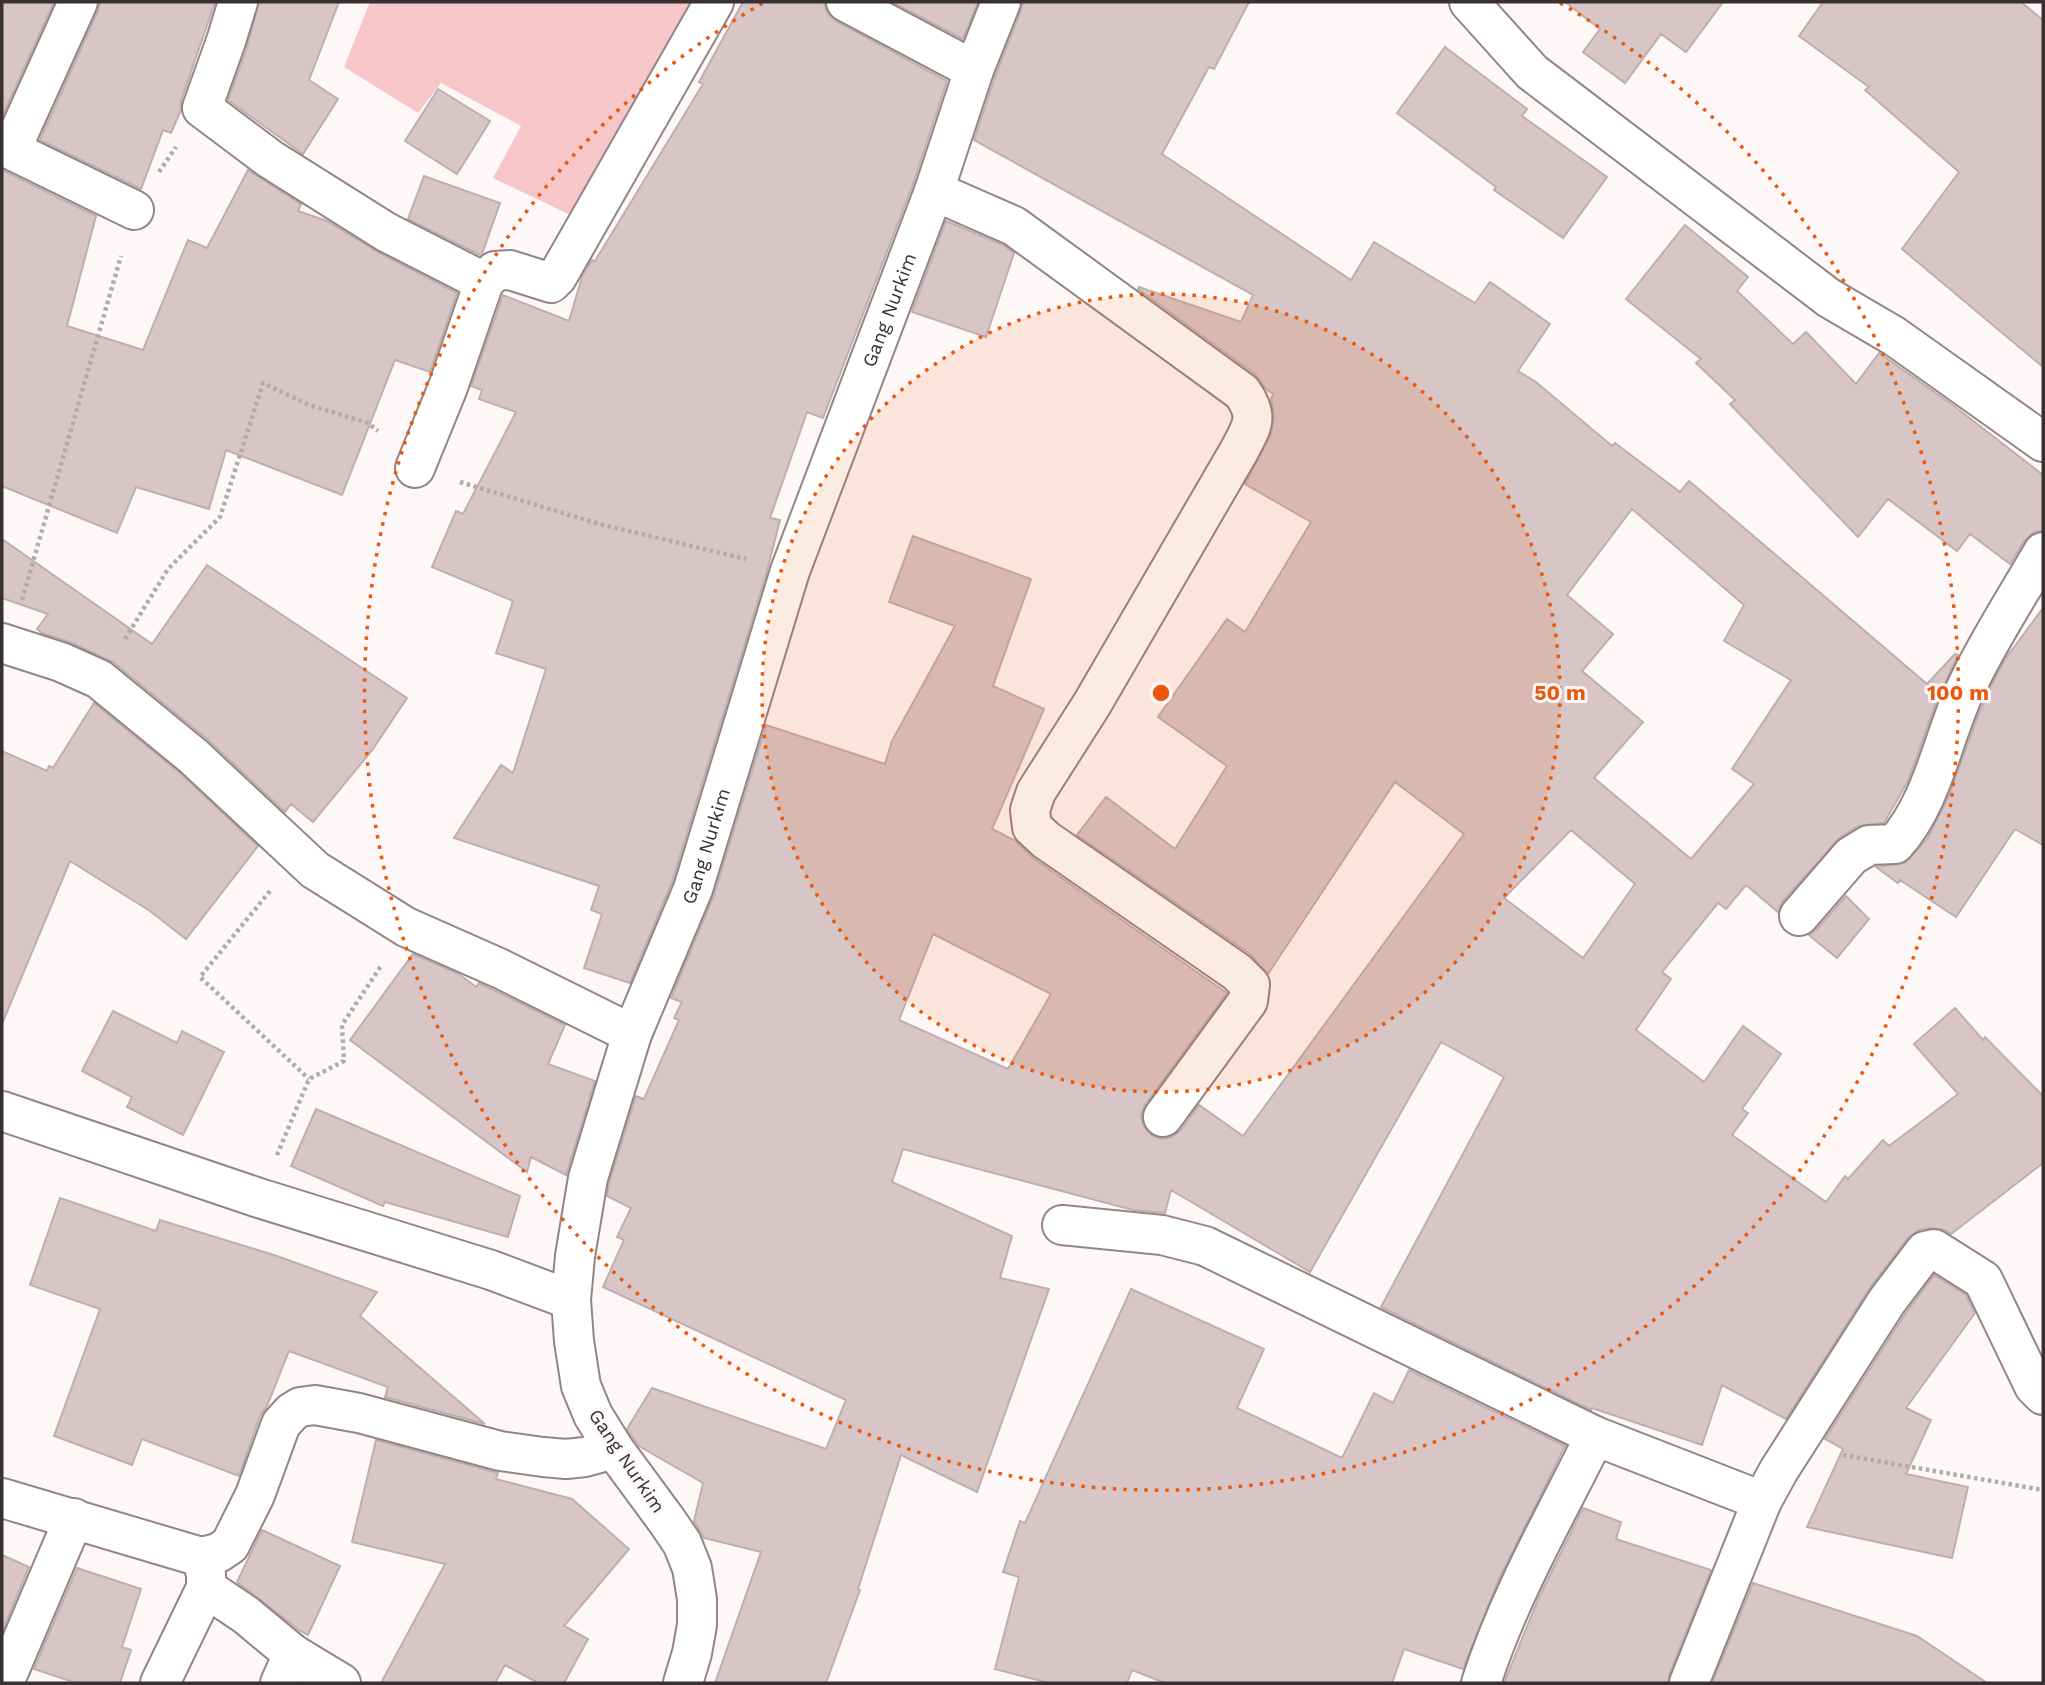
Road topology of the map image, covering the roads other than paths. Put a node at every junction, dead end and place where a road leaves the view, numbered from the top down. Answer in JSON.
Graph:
{"nodes":[{"id":1,"x":78,"y":2,"type":"edge"},
{"id":2,"x":238,"y":2,"type":"edge"},
{"id":3,"x":714,"y":2,"type":"edge"},
{"id":4,"x":846,"y":2,"type":"edge"},
{"id":5,"x":1001,"y":2,"type":"edge"},
{"id":6,"x":1469,"y":2,"type":"edge"},
{"id":7,"x":975,"y":70,"type":"junction"},
{"id":8,"x":934,"y":191,"type":"junction"},
{"id":9,"x":134,"y":210,"type":"road end"},
{"id":10,"x":484,"y":282,"type":"junction"},
{"id":11,"x":2043,"y":442,"type":"edge"},
{"id":12,"x":415,"y":468,"type":"road end"},
{"id":13,"x":2043,"y":552,"type":"edge"},
{"id":14,"x":5,"y":644,"type":"edge"},
{"id":15,"x":1799,"y":916,"type":"dead end"},
{"id":16,"x":632,"y":1034,"type":"junction"},
{"id":17,"x":2,"y":1111,"type":"edge"},
{"id":18,"x":1163,"y":1117,"type":"dead end"},
{"id":19,"x":1062,"y":1225,"type":"dead end"},
{"id":20,"x":571,"y":1300,"type":"junction"},
{"id":21,"x":2043,"y":1395,"type":"edge"},
{"id":22,"x":1595,"y":1436,"type":"junction"},
{"id":23,"x":614,"y":1449,"type":"junction"},
{"id":24,"x":2,"y":1498,"type":"edge"},
{"id":25,"x":1762,"y":1501,"type":"junction"},
{"id":26,"x":74,"y":1518,"type":"junction"},
{"id":27,"x":204,"y":1573,"type":"junction"},
{"id":28,"x":286,"y":1669,"type":"edge"},
{"id":29,"x":4,"y":1683,"type":"edge"},
{"id":30,"x":160,"y":1683,"type":"edge"},
{"id":31,"x":341,"y":1683,"type":"edge"},
{"id":32,"x":683,"y":1683,"type":"edge"},
{"id":33,"x":1481,"y":1683,"type":"edge"},
{"id":34,"x":1689,"y":1683,"type":"edge"}],
"edges":[{"from":1,"to":9,"type":"street"},
{"from":2,"to":10,"type":"street"},
{"from":3,"to":10,"type":"street"},
{"from":4,"to":7,"type":"street"},
{"from":5,"to":7,"type":"street","name":"Gang Nurkim"},
{"from":6,"to":11,"type":"street"},
{"from":7,"to":8,"type":"street","name":"Gang Nurkim"},
{"from":8,"to":16,"type":"street","name":"Gang Nurkim"},
{"from":8,"to":18,"type":"street"},
{"from":10,"to":12,"type":"street"},
{"from":13,"to":15,"type":"street"},
{"from":14,"to":16,"type":"street"},
{"from":16,"to":20,"type":"street","name":"Gang Nurkim"},
{"from":17,"to":20,"type":"street"},
{"from":19,"to":22,"type":"street"},
{"from":20,"to":23,"type":"street","name":"Gang Nurkim"},
{"from":21,"to":25,"type":"street"},
{"from":22,"to":25,"type":"street"},
{"from":22,"to":33,"type":"street"},
{"from":23,"to":27,"type":"street"},
{"from":23,"to":32,"type":"street","name":"Gang Nurkim"},
{"from":24,"to":26,"type":"street"},
{"from":25,"to":34,"type":"street"},
{"from":26,"to":27,"type":"street"},
{"from":26,"to":29,"type":"street"},
{"from":27,"to":28,"type":"street"},
{"from":27,"to":30,"type":"street"},
{"from":28,"to":31,"type":"street"}]}
